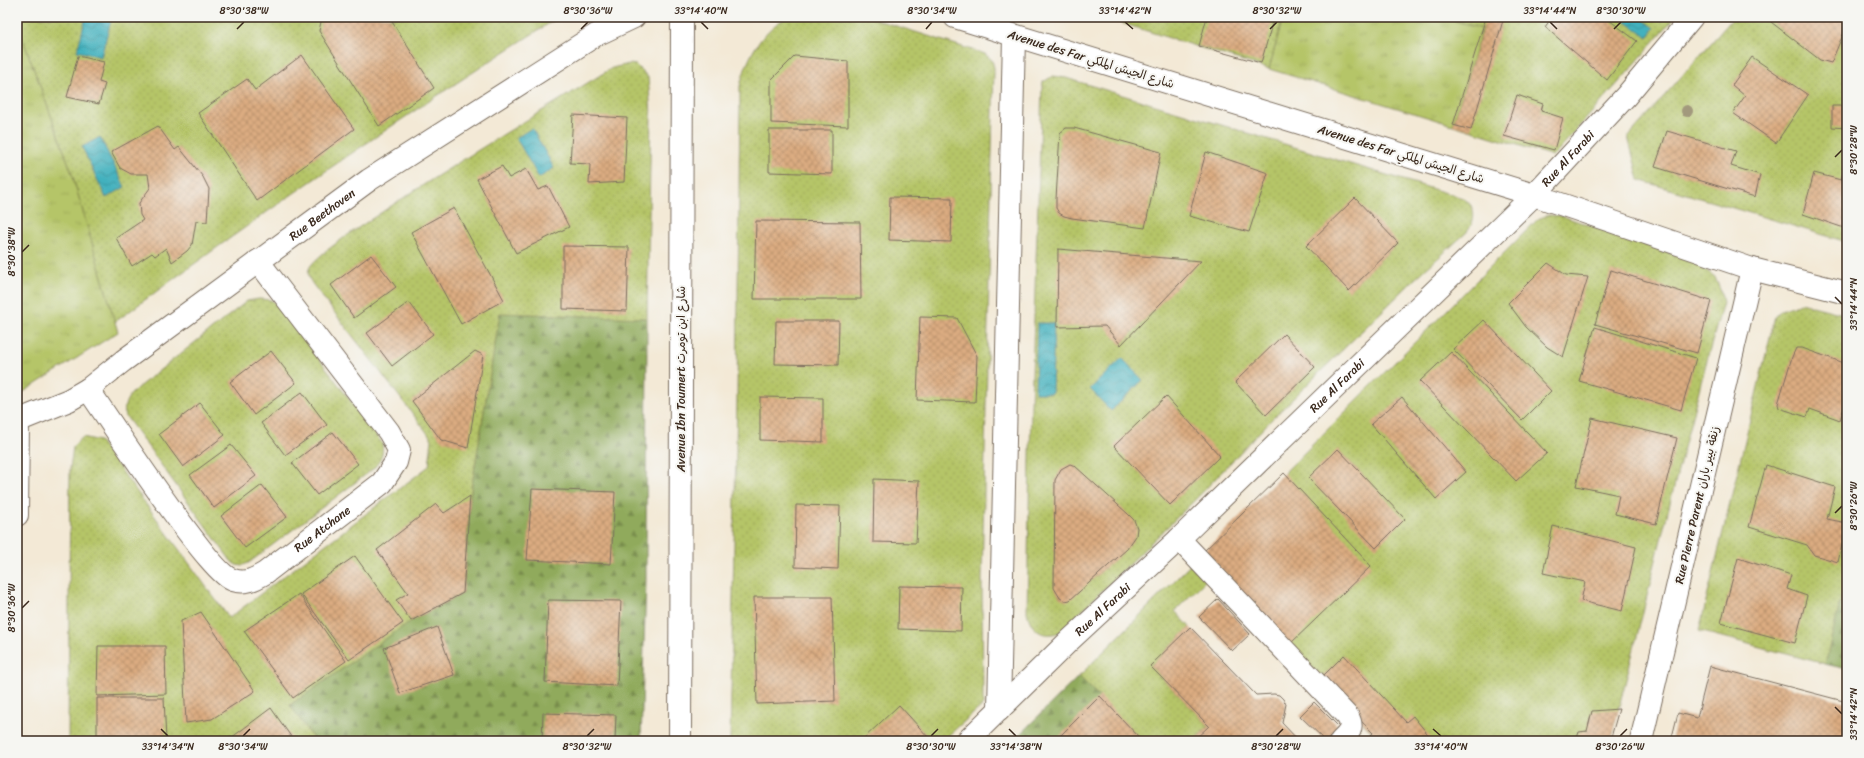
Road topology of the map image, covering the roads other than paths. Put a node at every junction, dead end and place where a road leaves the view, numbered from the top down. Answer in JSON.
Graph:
{"nodes":[{"id":1,"x":634,"y":17,"type":"edge"},
{"id":2,"x":682,"y":17,"type":"edge"},
{"id":3,"x":954,"y":17,"type":"edge"},
{"id":4,"x":1692,"y":17,"type":"edge"},
{"id":5,"x":1014,"y":36,"type":"junction"},
{"id":6,"x":1534,"y":195,"type":"junction"},
{"id":7,"x":258,"y":261,"type":"junction"},
{"id":8,"x":1752,"y":269,"type":"junction"},
{"id":9,"x":1847,"y":293,"type":"edge"},
{"id":10,"x":88,"y":389,"type":"junction"},
{"id":11,"x":18,"y":421,"type":"edge"},
{"id":12,"x":17,"y":515,"type":"edge"},
{"id":13,"x":1179,"y":539,"type":"junction"},
{"id":14,"x":999,"y":710,"type":"junction"},
{"id":15,"x":680,"y":741,"type":"edge"},
{"id":16,"x":967,"y":741,"type":"edge"},
{"id":17,"x":1341,"y":741,"type":"edge"},
{"id":18,"x":1641,"y":741,"type":"edge"}],
"edges":[{"from":1,"to":7,"type":"street","name":"Rue Beethoven"},
{"from":2,"to":15,"type":"street","name":"Avenue Ibn Toumert شارع ابن تومرت"},
{"from":3,"to":5,"type":"street","name":"Avenue des Far شارع الجيش الملكي"},
{"from":4,"to":6,"type":"street","name":"Rue Al Farabi"},
{"from":5,"to":6,"type":"street","name":"Avenue des Far شارع الجيش الملكي"},
{"from":5,"to":14,"type":"street"},
{"from":6,"to":8,"type":"street","name":"Avenue des Far شارع الجيش الملكي"},
{"from":6,"to":13,"type":"street","name":"Rue Al Farabi"},
{"from":7,"to":10,"type":"street","name":"Rue Beethoven"},
{"from":7,"to":10,"type":"street","name":"Rue Atchane"},
{"from":8,"to":9,"type":"street","name":"Avenue des Far شارع الجيش الملكي"},
{"from":8,"to":18,"type":"street","name":"Rue Pierre Parent زنقة بيير باران"},
{"from":10,"to":11,"type":"street","name":"Rue Beethoven"},
{"from":11,"to":12,"type":"street"},
{"from":13,"to":14,"type":"street","name":"Rue Al Farabi"},
{"from":13,"to":17,"type":"street"},
{"from":14,"to":16,"type":"street","name":"Rue Al Farabi"}]}
